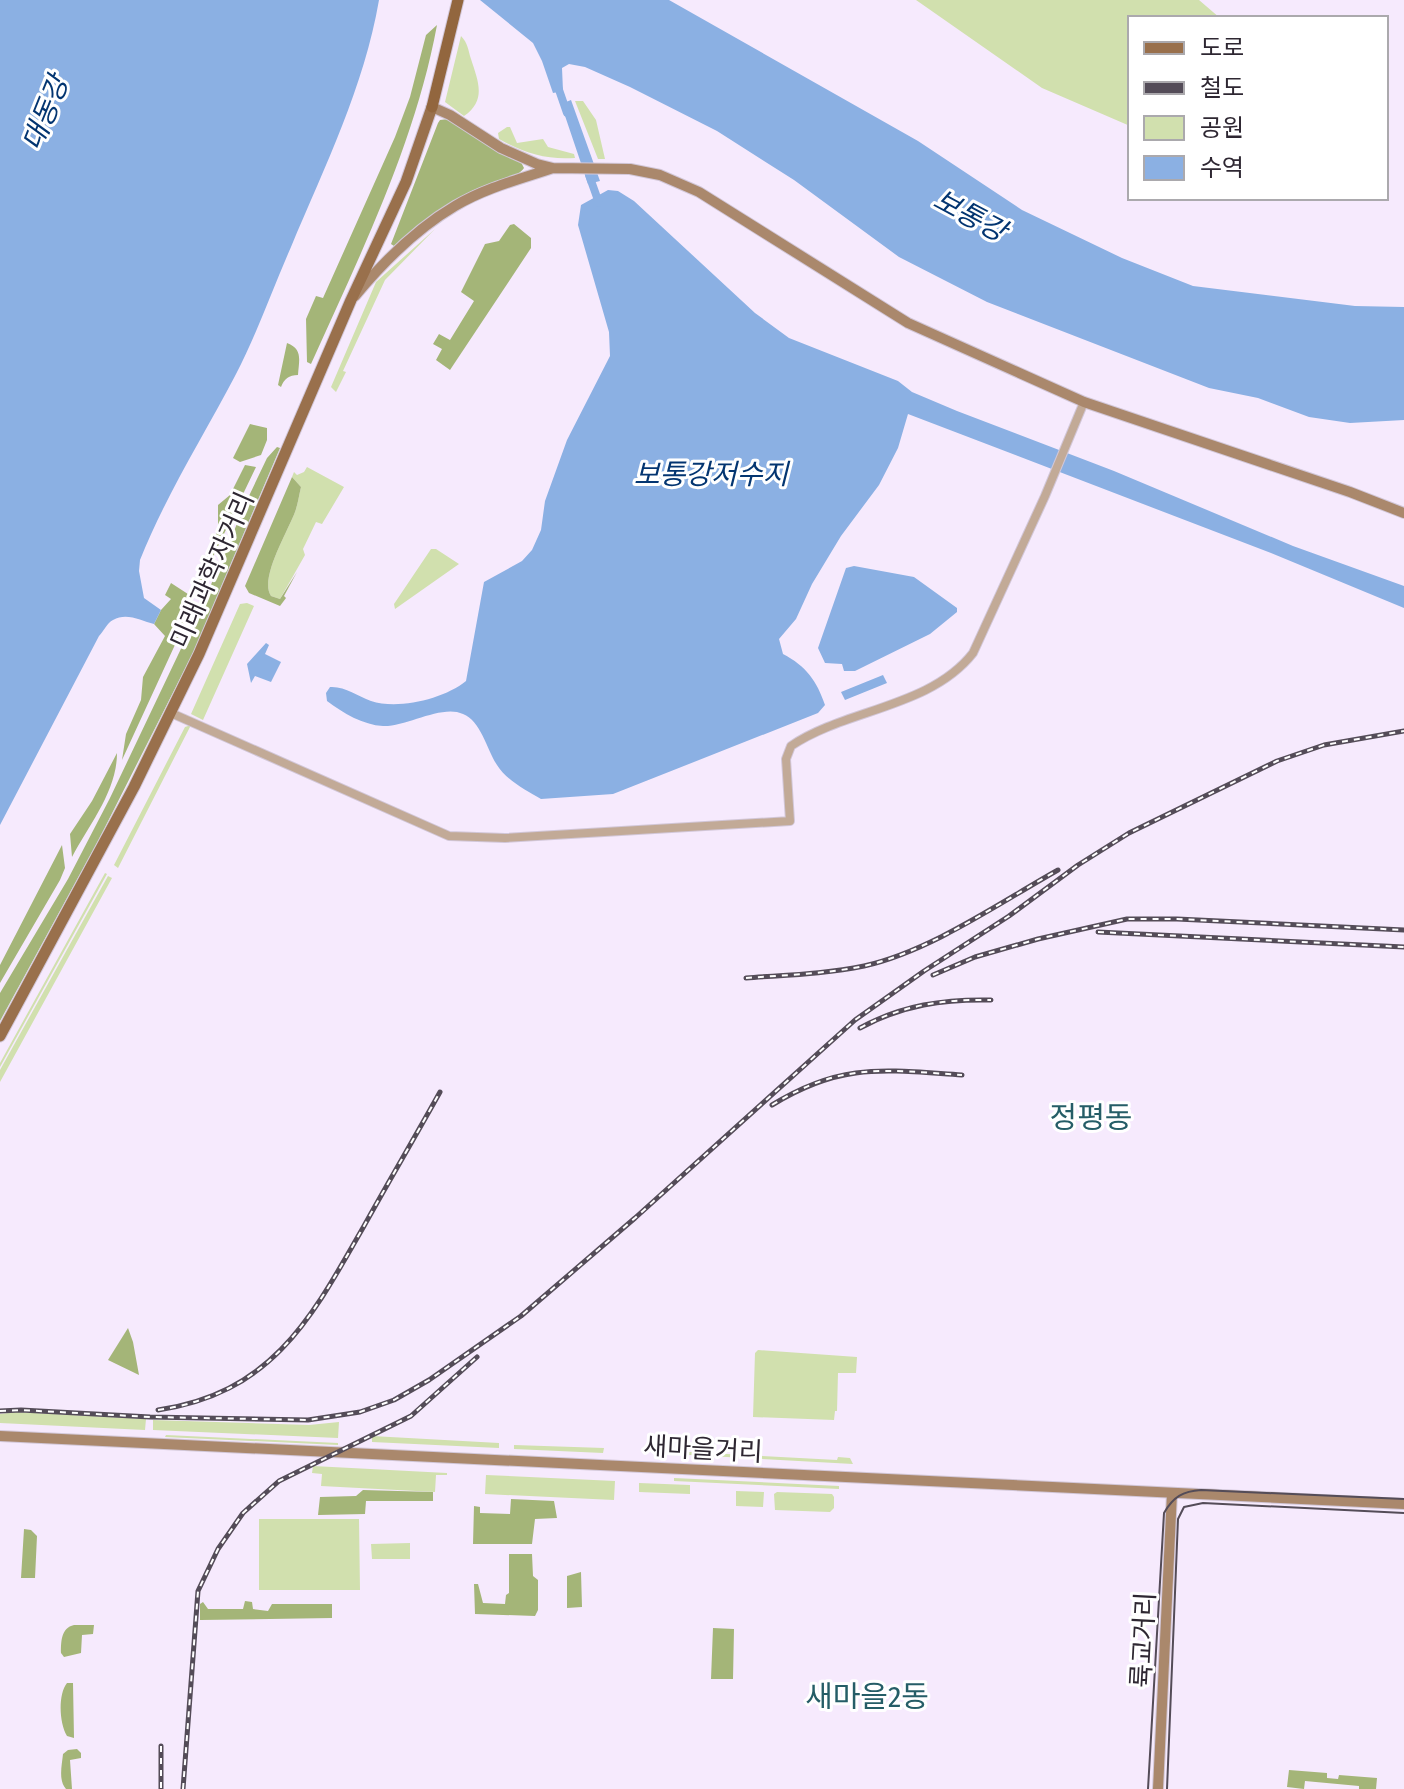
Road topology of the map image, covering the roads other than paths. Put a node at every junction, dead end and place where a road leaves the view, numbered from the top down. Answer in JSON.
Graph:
{"nodes":[{"id":1,"x":458,"y":0,"type":"edge"},
{"id":2,"x":432,"y":107,"type":"junction"},
{"id":3,"x":553,"y":168,"type":"junction"},
{"id":4,"x":351,"y":300,"type":"junction"},
{"id":5,"x":1084,"y":402,"type":"junction"},
{"id":6,"x":1404,"y":513,"type":"edge"},
{"id":7,"x":171,"y":713,"type":"junction"},
{"id":8,"x":0,"y":1036,"type":"edge"},
{"id":9,"x":0,"y":1436,"type":"edge"},
{"id":10,"x":1172,"y":1493,"type":"junction"},
{"id":11,"x":1404,"y":1504,"type":"edge"},
{"id":12,"x":1158,"y":1789,"type":"edge"}],
"edges":[{"from":1,"to":2,"type":"highway"},
{"from":2,"to":3,"type":"main road"},
{"from":2,"to":4,"type":"main road","name":"미래과학자거리"},
{"from":3,"to":4,"type":"main road"},
{"from":3,"to":5,"type":"main road"},
{"from":4,"to":7,"type":"main road","name":"미래과학자거리"},
{"from":5,"to":6,"type":"main road"},
{"from":5,"to":7,"type":"street"},
{"from":7,"to":8,"type":"main road","name":"미래과학자거리"},
{"from":9,"to":10,"type":"main road","name":"새마을거리"},
{"from":10,"to":11,"type":"main road","name":"새마을거리"},
{"from":10,"to":12,"type":"main road","name":"륙교거리"}]}
